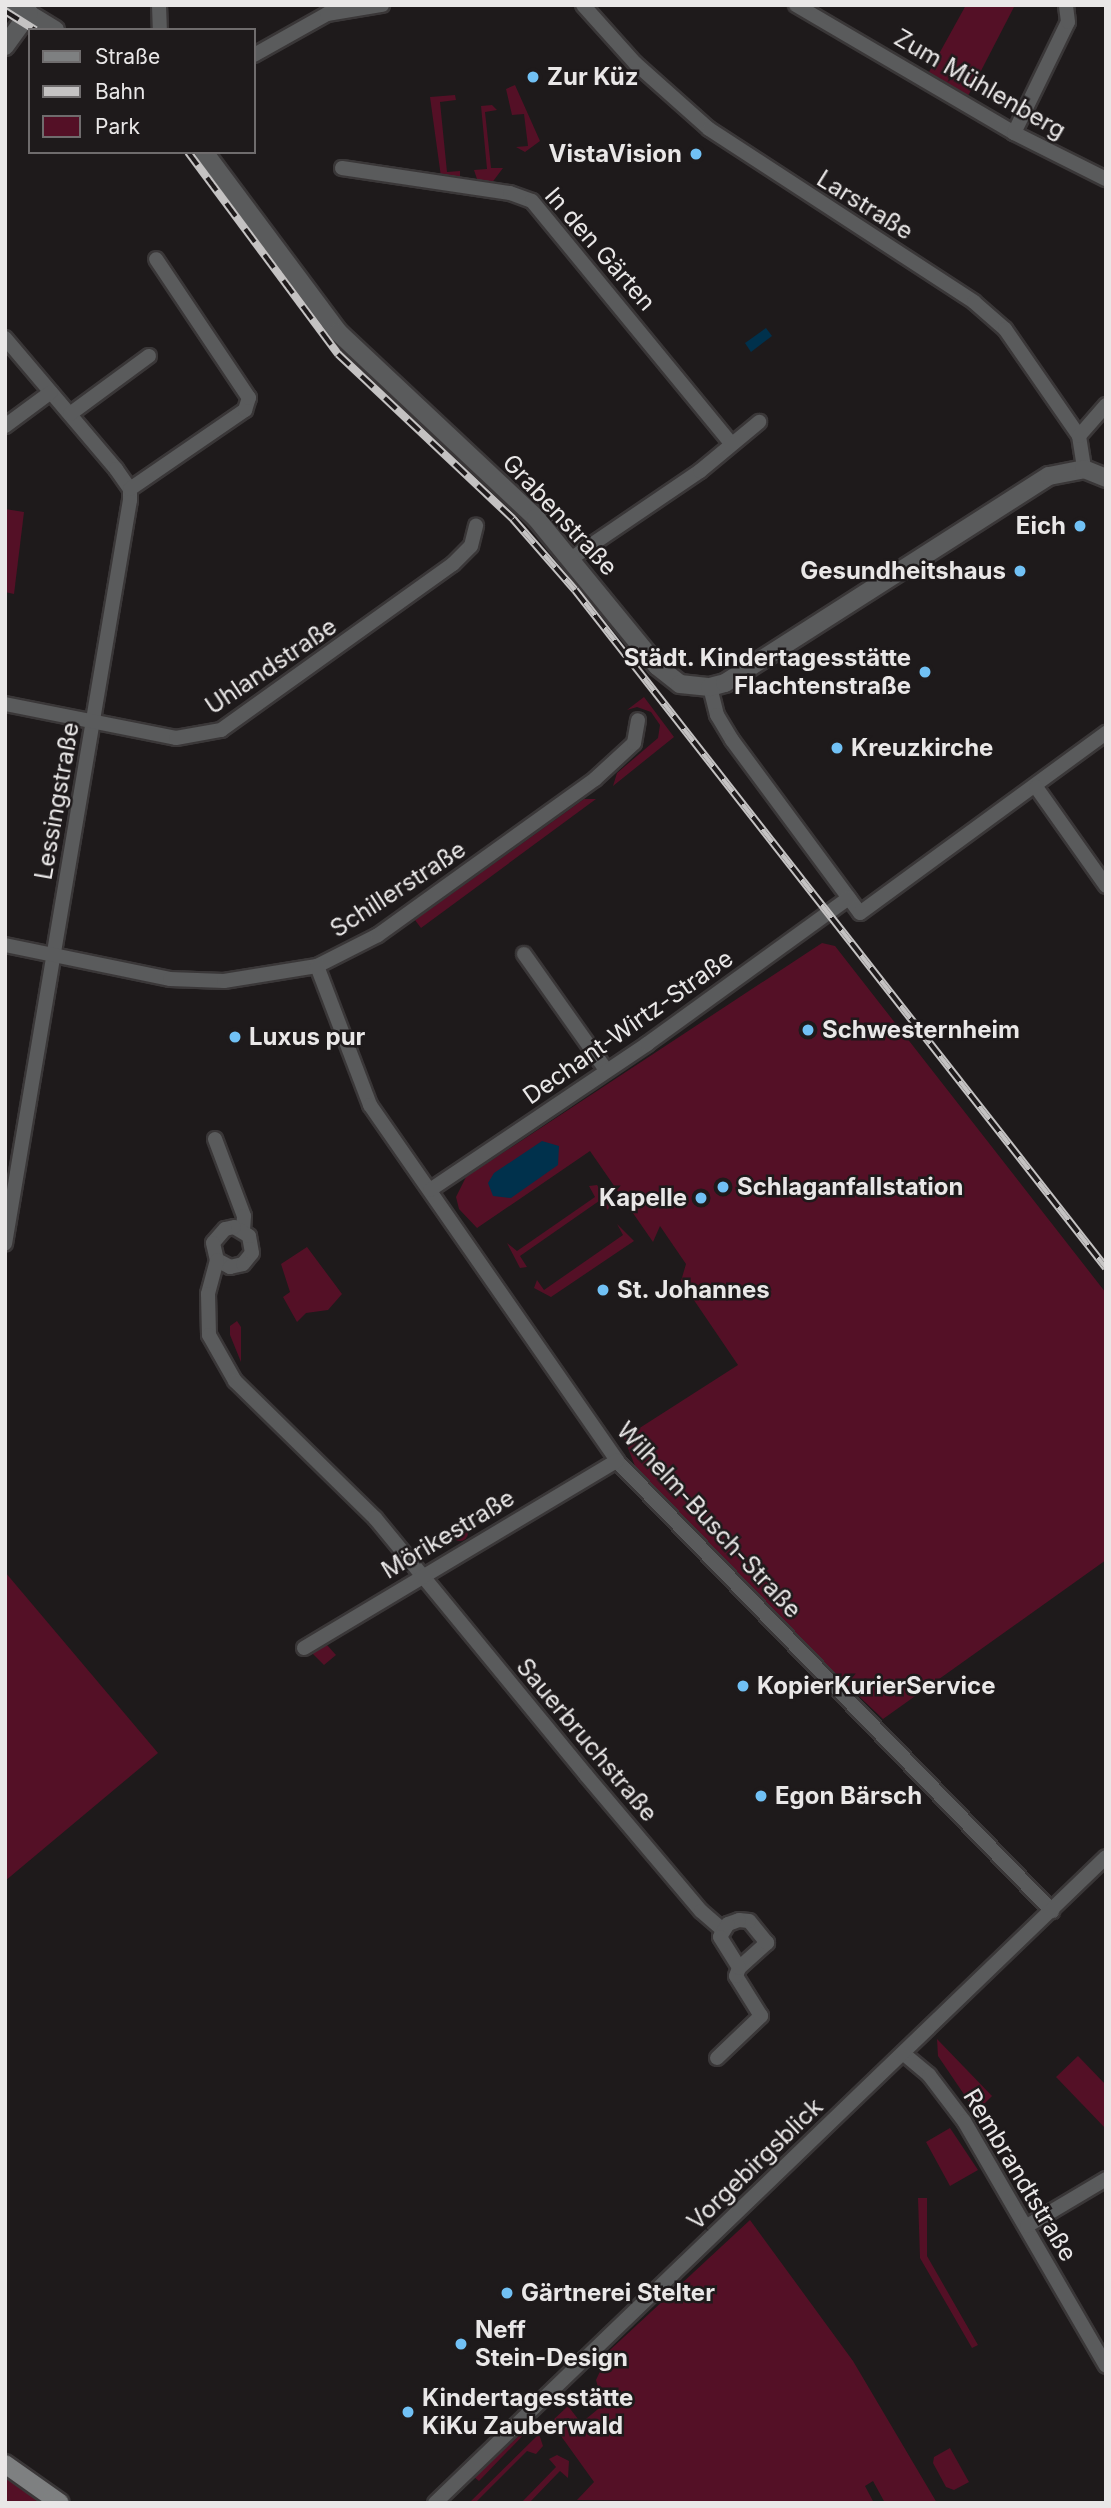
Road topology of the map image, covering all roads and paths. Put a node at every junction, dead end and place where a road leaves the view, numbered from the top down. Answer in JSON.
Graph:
{"nodes":[{"id":1,"x":159,"y":5,"type":"edge"},
{"id":2,"x":382,"y":5,"type":"edge"},
{"id":3,"x":583,"y":5,"type":"edge"},
{"id":4,"x":796,"y":5,"type":"edge"},
{"id":5,"x":1066,"y":5,"type":"edge"},
{"id":6,"x":26,"y":8,"type":"edge"},
{"id":7,"x":52,"y":28,"type":"edge"},
{"id":8,"x":160,"y":28,"type":"edge"},
{"id":9,"x":5,"y":46,"type":"edge"},
{"id":10,"x":256,"y":54,"type":"edge"},
{"id":11,"x":1013,"y":133,"type":"junction"},
{"id":12,"x":205,"y":154,"type":"edge"},
{"id":13,"x":342,"y":168,"type":"dead end"},
{"id":14,"x":1106,"y":179,"type":"edge"},
{"id":15,"x":156,"y":260,"type":"dead end"},
{"id":16,"x":5,"y":338,"type":"edge"},
{"id":17,"x":149,"y":356,"type":"dead end"},
{"id":18,"x":51,"y":392,"type":"junction"},
{"id":19,"x":1106,"y":405,"type":"edge"},
{"id":20,"x":70,"y":414,"type":"junction"},
{"id":21,"x":759,"y":422,"type":"dead end"},
{"id":22,"x":5,"y":426,"type":"edge"},
{"id":23,"x":1079,"y":436,"type":"junction"},
{"id":24,"x":730,"y":443,"type":"junction"},
{"id":25,"x":1084,"y":469,"type":"junction"},
{"id":26,"x":1106,"y":478,"type":"edge"},
{"id":27,"x":130,"y":489,"type":"junction"},
{"id":28,"x":476,"y":526,"type":"dead end"},
{"id":29,"x":572,"y":558,"type":"junction"},
{"id":30,"x":710,"y":687,"type":"junction"},
{"id":31,"x":5,"y":704,"type":"edge"},
{"id":32,"x":638,"y":720,"type":"dead end"},
{"id":33,"x":94,"y":724,"type":"junction"},
{"id":34,"x":1106,"y":733,"type":"edge"},
{"id":35,"x":1036,"y":787,"type":"junction"},
{"id":36,"x":1106,"y":886,"type":"edge"},
{"id":37,"x":849,"y":898,"type":"junction"},
{"id":38,"x":5,"y":944,"type":"edge"},
{"id":39,"x":523,"y":954,"type":"dead end"},
{"id":40,"x":53,"y":956,"type":"junction"},
{"id":41,"x":317,"y":966,"type":"junction"},
{"id":42,"x":606,"y":1070,"type":"junction"},
{"id":43,"x":215,"y":1139,"type":"dead end"},
{"id":44,"x":11,"y":1179,"type":"edge"},
{"id":45,"x":430,"y":1190,"type":"junction"},
{"id":46,"x":243,"y":1230,"type":"junction"},
{"id":47,"x":5,"y":1244,"type":"edge"},
{"id":48,"x":218,"y":1260,"type":"junction"},
{"id":49,"x":617,"y":1461,"type":"junction"},
{"id":50,"x":419,"y":1577,"type":"junction"},
{"id":51,"x":304,"y":1648,"type":"dead end"},
{"id":52,"x":1106,"y":1857,"type":"edge"},
{"id":53,"x":1052,"y":1911,"type":"junction"},
{"id":54,"x":723,"y":1930,"type":"junction"},
{"id":55,"x":739,"y":1968,"type":"junction"},
{"id":56,"x":904,"y":2054,"type":"junction"},
{"id":57,"x":717,"y":2058,"type":"dead end"},
{"id":58,"x":1106,"y":2179,"type":"edge"},
{"id":59,"x":1027,"y":2226,"type":"junction"},
{"id":60,"x":1106,"y":2366,"type":"edge"},
{"id":61,"x":5,"y":2464,"type":"edge"},
{"id":62,"x":60,"y":2503,"type":"edge"},
{"id":63,"x":435,"y":2503,"type":"edge"}],
"edges":[{"from":1,"to":8,"type":"street"},
{"from":2,"to":10,"type":"street"},
{"from":3,"to":23,"type":"street","name":"Larstraße"},
{"from":4,"to":11,"type":"street","name":"Zum Mühlenberg"},
{"from":5,"to":11,"type":"street"},
{"from":6,"to":7,"type":"street"},
{"from":6,"to":9,"type":"street"},
{"from":11,"to":14,"type":"street","name":"Zum Mühlenberg"},
{"from":12,"to":29,"type":"street","name":"Grabenstraße"},
{"from":13,"to":24,"type":"street","name":"In den Gärten"},
{"from":15,"to":27,"type":"street"},
{"from":16,"to":18,"type":"street"},
{"from":17,"to":20,"type":"street"},
{"from":18,"to":20,"type":"street"},
{"from":18,"to":22,"type":"street"},
{"from":19,"to":23,"type":"street"},
{"from":20,"to":27,"type":"street"},
{"from":21,"to":24,"type":"street"},
{"from":23,"to":25,"type":"street","name":"Larstraße"},
{"from":24,"to":29,"type":"street"},
{"from":25,"to":26,"type":"street"},
{"from":25,"to":30,"type":"street"},
{"from":27,"to":33,"type":"street","name":"Lessingstraße"},
{"from":28,"to":33,"type":"street","name":"Uhlandstraße"},
{"from":29,"to":30,"type":"street","name":"Grabenstraße"},
{"from":30,"to":37,"type":"street"},
{"from":31,"to":33,"type":"street","name":"Uhlandstraße"},
{"from":32,"to":41,"type":"street","name":"Schillerstraße"},
{"from":33,"to":40,"type":"street","name":"Lessingstraße"},
{"from":34,"to":35,"type":"street"},
{"from":35,"to":36,"type":"street"},
{"from":35,"to":37,"type":"street"},
{"from":37,"to":42,"type":"street","name":"Dechant-Wirtz-Straße"},
{"from":38,"to":40,"type":"street","name":"Schillerstraße"},
{"from":39,"to":42,"type":"street"},
{"from":40,"to":41,"type":"street","name":"Schillerstraße"},
{"from":40,"to":44,"type":"street","name":"Lessingstraße"},
{"from":41,"to":45,"type":"street","name":"Wilhelm-Busch-Straße"},
{"from":42,"to":45,"type":"street","name":"Dechant-Wirtz-Straße"},
{"from":43,"to":46,"type":"street"},
{"from":44,"to":47,"type":"street","name":"Lessingstraße"},
{"from":45,"to":49,"type":"street","name":"Wilhelm-Busch-Straße"},
{"from":46,"to":48,"type":"street"},
{"from":46,"to":48,"type":"street"},
{"from":48,"to":50,"type":"street","name":"Sauerbruchstraße"},
{"from":49,"to":50,"type":"street","name":"Mörikestraße"},
{"from":49,"to":53,"type":"street","name":"Wilhelm-Busch-Straße"},
{"from":50,"to":51,"type":"street","name":"Mörikestraße"},
{"from":50,"to":54,"type":"street","name":"Sauerbruchstraße"},
{"from":52,"to":53,"type":"street","name":"Vorgebirgsblick"},
{"from":53,"to":56,"type":"street","name":"Vorgebirgsblick"},
{"from":54,"to":55,"type":"street","name":"Sauerbruchstraße"},
{"from":54,"to":55,"type":"street"},
{"from":55,"to":57,"type":"street","name":"Sauerbruchstraße"},
{"from":56,"to":59,"type":"street","name":"Rembrandtstraße"},
{"from":56,"to":63,"type":"street","name":"Vorgebirgsblick"},
{"from":58,"to":59,"type":"street"},
{"from":59,"to":60,"type":"street","name":"Rembrandtstraße"},
{"from":61,"to":62,"type":"main road"}]}
